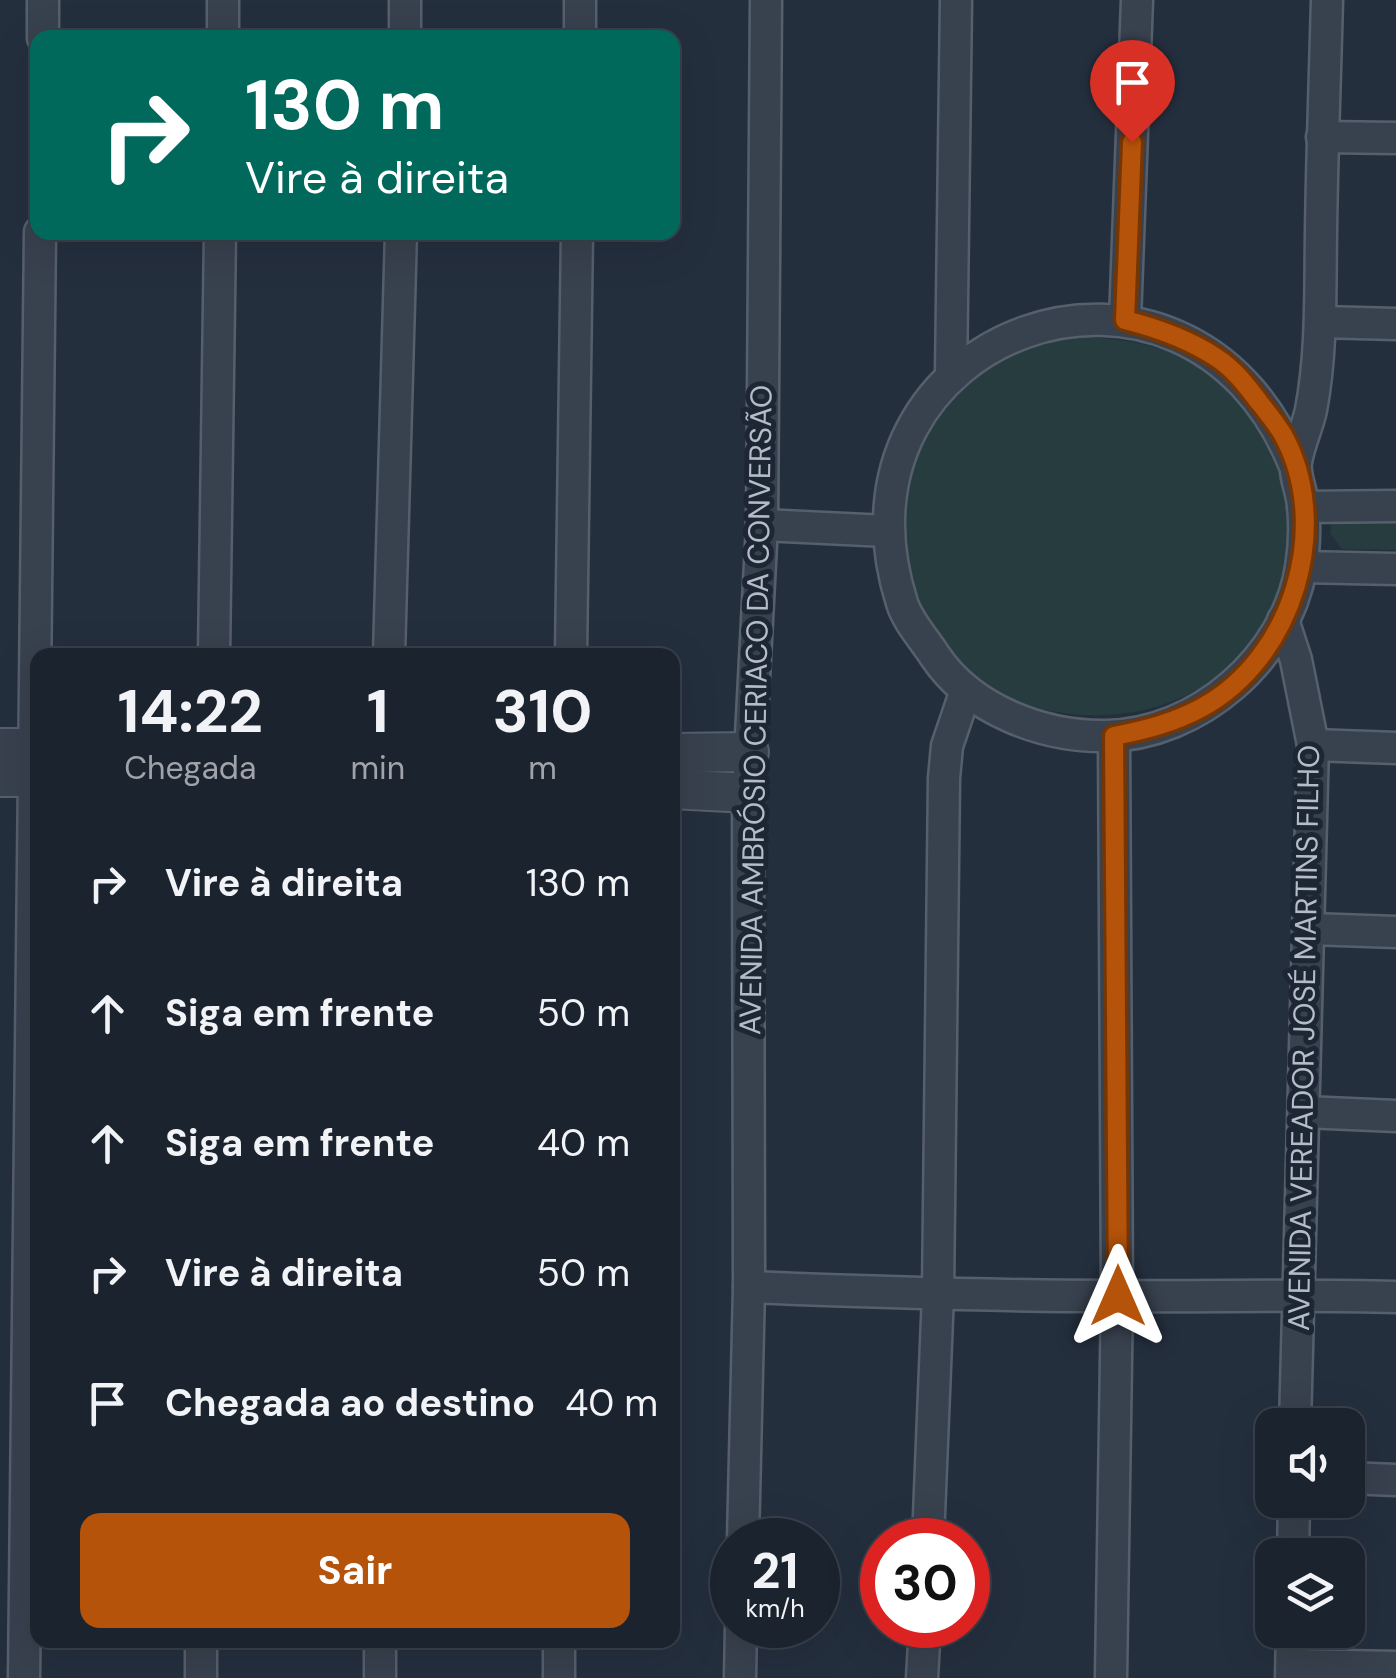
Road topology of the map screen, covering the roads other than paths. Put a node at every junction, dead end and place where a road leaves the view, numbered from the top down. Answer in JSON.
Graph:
{"nodes":[{"id":1,"x":43,"y":0,"type":"edge"},
{"id":2,"x":223,"y":0,"type":"edge"},
{"id":3,"x":405,"y":0,"type":"edge"},
{"id":4,"x":580,"y":0,"type":"edge"},
{"id":5,"x":766,"y":0,"type":"edge"},
{"id":6,"x":956,"y":0,"type":"edge"},
{"id":7,"x":1137,"y":0,"type":"edge"},
{"id":8,"x":1328,"y":0,"type":"edge"},
{"id":9,"x":42,"y":30,"type":"edge"},
{"id":10,"x":223,"y":30,"type":"edge"},
{"id":11,"x":405,"y":30,"type":"edge"},
{"id":12,"x":580,"y":30,"type":"edge"},
{"id":13,"x":1322,"y":137,"type":"junction"},
{"id":14,"x":1396,"y":138,"type":"edge"},
{"id":15,"x":40,"y":240,"type":"edge"},
{"id":16,"x":220,"y":240,"type":"edge"},
{"id":17,"x":401,"y":240,"type":"edge"},
{"id":18,"x":577,"y":240,"type":"edge"},
{"id":19,"x":1125,"y":320,"type":"junction"},
{"id":20,"x":1320,"y":322,"type":"junction"},
{"id":21,"x":1396,"y":324,"type":"edge"},
{"id":22,"x":951,"y":375,"type":"junction"},
{"id":23,"x":1295,"y":466,"type":"junction"},
{"id":24,"x":1396,"y":506,"type":"edge"},
{"id":25,"x":1304,"y":507,"type":"junction"},
{"id":26,"x":762,"y":525,"type":"junction"},
{"id":27,"x":887,"y":532,"type":"junction"},
{"id":28,"x":1301,"y":567,"type":"junction"},
{"id":29,"x":1396,"y":569,"type":"edge"},
{"id":30,"x":1284,"y":620,"type":"junction"},
{"id":31,"x":214,"y":648,"type":"edge"},
{"id":32,"x":389,"y":648,"type":"edge"},
{"id":33,"x":571,"y":648,"type":"edge"},
{"id":34,"x":966,"y":690,"type":"junction"},
{"id":35,"x":1114,"y":736,"type":"junction"},
{"id":36,"x":1313,"y":745,"type":"junction"},
{"id":37,"x":1396,"y":748,"type":"edge"},
{"id":38,"x":749,"y":752,"type":"junction"},
{"id":39,"x":680,"y":753,"type":"edge"},
{"id":40,"x":24,"y":763,"type":"edge"},
{"id":41,"x":680,"y":789,"type":"edge"},
{"id":42,"x":748,"y":793,"type":"junction"},
{"id":43,"x":1311,"y":930,"type":"junction"},
{"id":44,"x":1396,"y":932,"type":"edge"},
{"id":45,"x":1304,"y":1112,"type":"junction"},
{"id":46,"x":1396,"y":1116,"type":"edge"},
{"id":47,"x":749,"y":1287,"type":"junction"},
{"id":48,"x":938,"y":1294,"type":"junction"},
{"id":49,"x":1299,"y":1294,"type":"junction"},
{"id":50,"x":1118,"y":1296,"type":"junction"},
{"id":51,"x":1396,"y":1297,"type":"edge"},
{"id":52,"x":1296,"y":1408,"type":"edge"},
{"id":53,"x":1365,"y":1479,"type":"edge"},
{"id":54,"x":1396,"y":1480,"type":"edge"},
{"id":55,"x":744,"y":1518,"type":"edge"},
{"id":56,"x":929,"y":1518,"type":"edge"},
{"id":57,"x":201,"y":1648,"type":"edge"},
{"id":58,"x":380,"y":1648,"type":"edge"},
{"id":59,"x":560,"y":1648,"type":"edge"},
{"id":60,"x":741,"y":1648,"type":"edge"},
{"id":61,"x":923,"y":1648,"type":"edge"},
{"id":62,"x":1396,"y":1667,"type":"edge"},
{"id":63,"x":1292,"y":1672,"type":"edge"},
{"id":64,"x":24,"y":1678,"type":"edge"},
{"id":65,"x":200,"y":1678,"type":"edge"},
{"id":66,"x":380,"y":1678,"type":"edge"},
{"id":67,"x":559,"y":1678,"type":"edge"},
{"id":68,"x":740,"y":1678,"type":"edge"},
{"id":69,"x":922,"y":1678,"type":"edge"},
{"id":70,"x":1110,"y":1678,"type":"edge"}],
"edges":[{"from":1,"to":9,"type":"street"},
{"from":2,"to":10,"type":"street"},
{"from":3,"to":11,"type":"street"},
{"from":4,"to":12,"type":"street"},
{"from":5,"to":26,"type":"street","name":"AVENIDA AMBRÓSIO CERIACO DA CONVERSÃO"},
{"from":6,"to":22,"type":"street"},
{"from":7,"to":19,"type":"street"},
{"from":8,"to":13,"type":"street"},
{"from":13,"to":14,"type":"street"},
{"from":13,"to":20,"type":"street"},
{"from":15,"to":40,"type":"street"},
{"from":16,"to":31,"type":"street"},
{"from":17,"to":32,"type":"street"},
{"from":18,"to":33,"type":"street"},
{"from":19,"to":22,"type":"street"},
{"from":19,"to":23,"type":"street"},
{"from":20,"to":21,"type":"street"},
{"from":20,"to":23,"type":"street"},
{"from":22,"to":27,"type":"street"},
{"from":23,"to":25,"type":"street"},
{"from":24,"to":25,"type":"street"},
{"from":25,"to":28,"type":"street"},
{"from":26,"to":27,"type":"street"},
{"from":26,"to":38,"type":"street","name":"AVENIDA AMBRÓSIO CERIACO DA CONVERSÃO"},
{"from":27,"to":34,"type":"street"},
{"from":28,"to":29,"type":"street"},
{"from":28,"to":30,"type":"street"},
{"from":30,"to":35,"type":"street"},
{"from":30,"to":36,"type":"street","name":"AVENIDA VEREADOR JOSÉ MARTINS FILHO"},
{"from":34,"to":35,"type":"street"},
{"from":34,"to":48,"type":"street"},
{"from":35,"to":50,"type":"street"},
{"from":36,"to":37,"type":"street"},
{"from":36,"to":43,"type":"street","name":"AVENIDA VEREADOR JOSÉ MARTINS FILHO"},
{"from":38,"to":39,"type":"street"},
{"from":38,"to":42,"type":"street","name":"AVENIDA AMBRÓSIO CERIACO DA CONVERSÃO"},
{"from":40,"to":64,"type":"street"},
{"from":41,"to":42,"type":"street"},
{"from":42,"to":47,"type":"street","name":"AVENIDA AMBRÓSIO CERIACO DA CONVERSÃO"},
{"from":43,"to":44,"type":"street"},
{"from":43,"to":45,"type":"street","name":"AVENIDA VEREADOR JOSÉ MARTINS FILHO"},
{"from":45,"to":46,"type":"street"},
{"from":45,"to":49,"type":"street","name":"AVENIDA VEREADOR JOSÉ MARTINS FILHO"},
{"from":47,"to":48,"type":"street"},
{"from":47,"to":55,"type":"street","name":"AVENIDA AMBRÓSIO CERIACO DA CONVERSÃO"},
{"from":48,"to":50,"type":"street"},
{"from":48,"to":56,"type":"street"},
{"from":49,"to":50,"type":"street"},
{"from":49,"to":51,"type":"street"},
{"from":49,"to":52,"type":"street","name":"AVENIDA VEREADOR JOSÉ MARTINS FILHO"},
{"from":50,"to":70,"type":"street"},
{"from":53,"to":54,"type":"street"},
{"from":57,"to":65,"type":"street"},
{"from":58,"to":66,"type":"street"},
{"from":59,"to":67,"type":"street"},
{"from":60,"to":68,"type":"street"},
{"from":61,"to":69,"type":"street"},
{"from":62,"to":63,"type":"street"}]}
